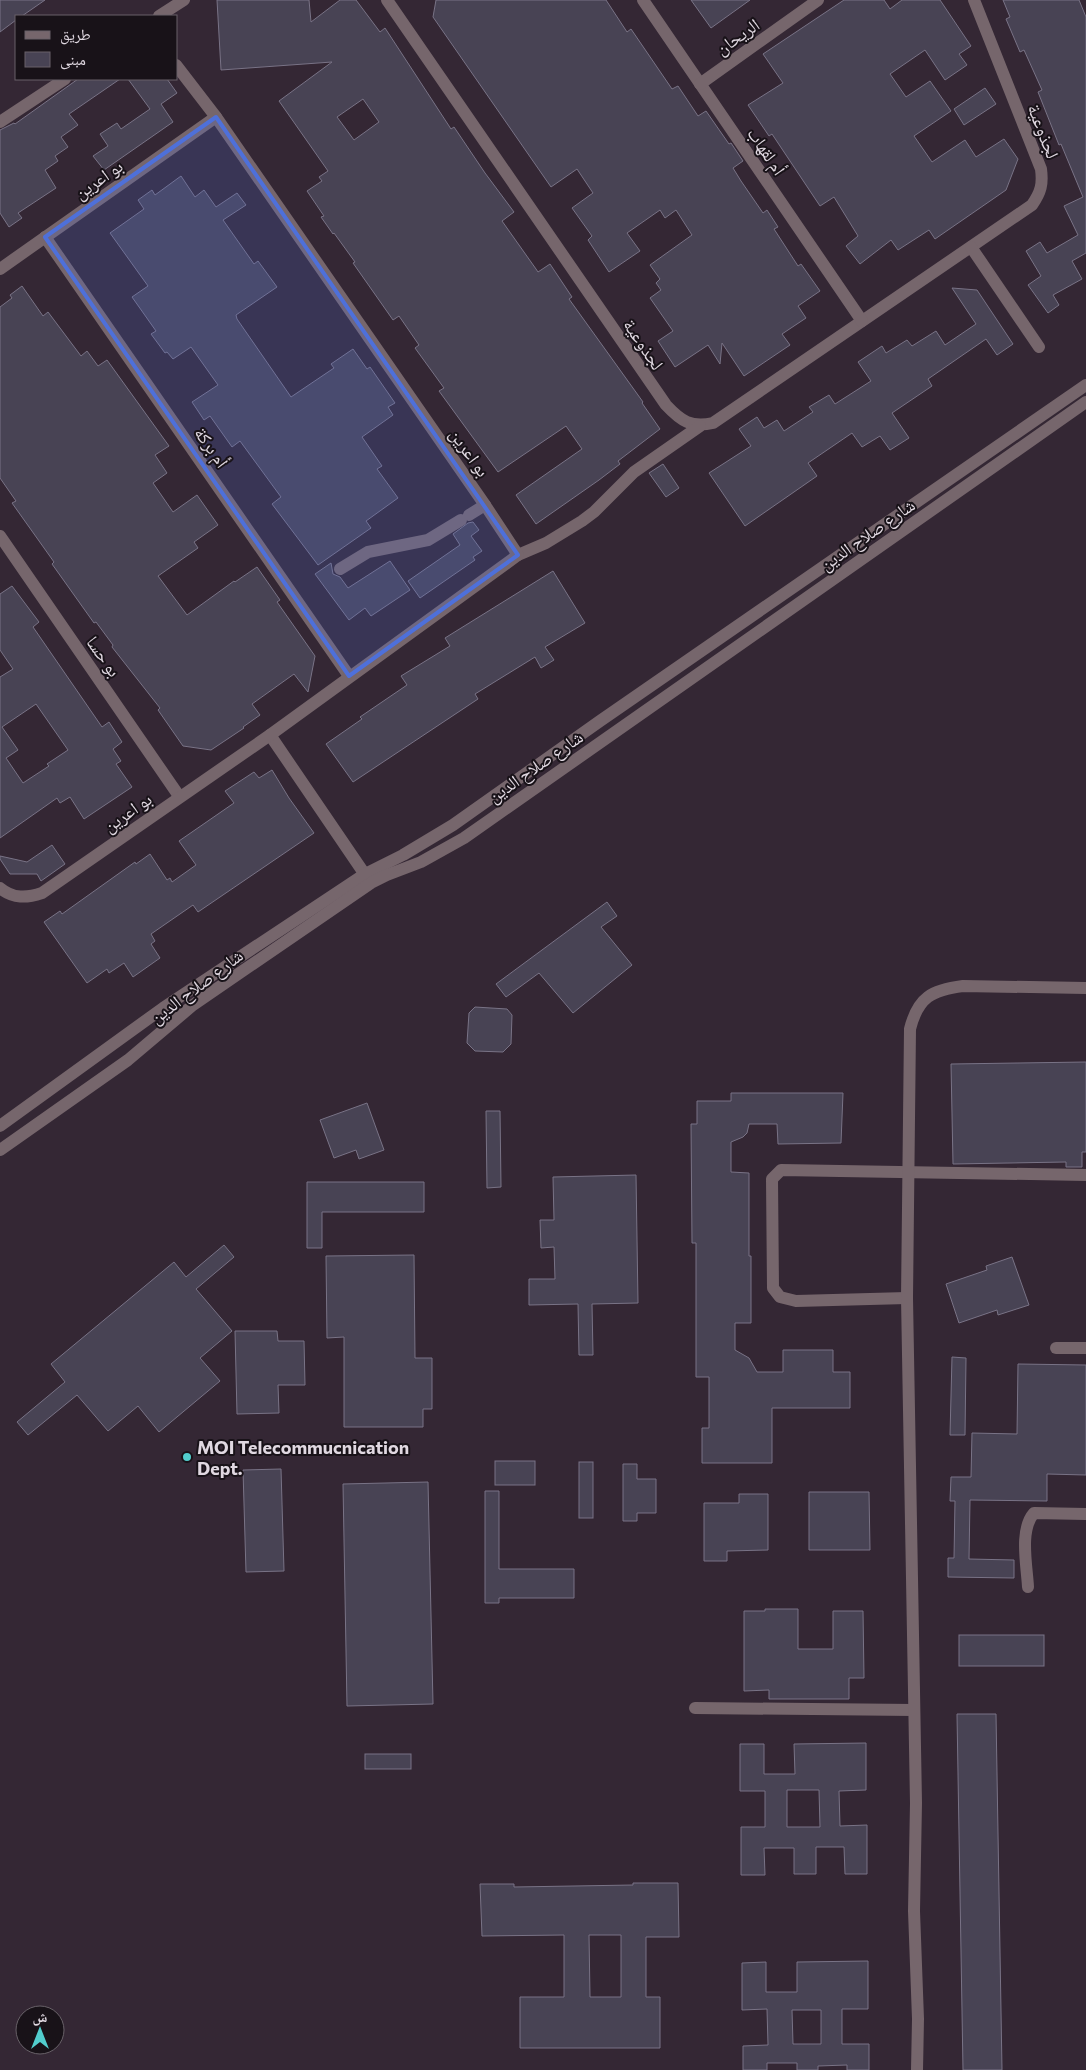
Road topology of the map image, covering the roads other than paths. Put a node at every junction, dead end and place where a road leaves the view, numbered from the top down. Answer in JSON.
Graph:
{"nodes":[{"id":1,"x":184,"y":0,"type":"edge"},
{"id":2,"x":388,"y":0,"type":"edge"},
{"id":3,"x":643,"y":0,"type":"edge"},
{"id":4,"x":818,"y":0,"type":"edge"},
{"id":5,"x":974,"y":0,"type":"edge"},
{"id":6,"x":161,"y":15,"type":"edge"},
{"id":7,"x":178,"y":68,"type":"edge"},
{"id":8,"x":63,"y":80,"type":"edge"},
{"id":9,"x":700,"y":84,"type":"junction"},
{"id":10,"x":216,"y":118,"type":"junction"},
{"id":11,"x":0,"y":122,"type":"edge"},
{"id":12,"x":45,"y":237,"type":"junction"},
{"id":13,"x":970,"y":247,"type":"junction"},
{"id":14,"x":0,"y":269,"type":"edge"},
{"id":15,"x":862,"y":321,"type":"junction"},
{"id":16,"x":1038,"y":347,"type":"dead end"},
{"id":17,"x":1086,"y":385,"type":"edge"},
{"id":18,"x":1086,"y":402,"type":"edge"},
{"id":19,"x":700,"y":426,"type":"junction"},
{"id":20,"x":486,"y":505,"type":"junction"},
{"id":21,"x":0,"y":536,"type":"edge"},
{"id":22,"x":518,"y":555,"type":"junction"},
{"id":23,"x":340,"y":569,"type":"dead end"},
{"id":24,"x":349,"y":676,"type":"junction"},
{"id":25,"x":270,"y":735,"type":"junction"},
{"id":26,"x":179,"y":796,"type":"junction"},
{"id":27,"x":368,"y":878,"type":"junction"},
{"id":28,"x":0,"y":888,"type":"edge"},
{"id":29,"x":1086,"y":988,"type":"edge"},
{"id":30,"x":0,"y":1126,"type":"edge"},
{"id":31,"x":0,"y":1131,"type":"edge"},
{"id":32,"x":4,"y":1147,"type":"edge"},
{"id":33,"x":908,"y":1172,"type":"junction"},
{"id":34,"x":1086,"y":1176,"type":"edge"},
{"id":35,"x":907,"y":1298,"type":"junction"},
{"id":36,"x":1056,"y":1348,"type":"dead end"},
{"id":37,"x":1086,"y":1348,"type":"edge"},
{"id":38,"x":1086,"y":1514,"type":"edge"},
{"id":39,"x":1028,"y":1587,"type":"dead end"},
{"id":40,"x":695,"y":1708,"type":"dead end"},
{"id":41,"x":914,"y":1710,"type":"junction"},
{"id":42,"x":917,"y":2070,"type":"edge"}],
"edges":[{"from":1,"to":6,"type":"street"},
{"from":2,"to":19,"type":"street","name":"لجذوعية"},
{"from":3,"to":9,"type":"street","name":"أم لقهاب"},
{"from":4,"to":9,"type":"street","name":"الريحان"},
{"from":5,"to":13,"type":"street","name":"لجذوعية"},
{"from":7,"to":10,"type":"street","name":"بو اعرين"},
{"from":8,"to":11,"type":"street"},
{"from":9,"to":15,"type":"street","name":"أم لقهاب"},
{"from":10,"to":12,"type":"street","name":"بو اعرين"},
{"from":10,"to":20,"type":"street","name":"بو اعرين"},
{"from":12,"to":14,"type":"street","name":"بو اعرين"},
{"from":12,"to":24,"type":"street","name":"أم بركة"},
{"from":13,"to":15,"type":"street","name":"لجذوعية"},
{"from":13,"to":16,"type":"street"},
{"from":15,"to":19,"type":"street","name":"لجذوعية"},
{"from":17,"to":27,"type":"street","name":"شارع صلاح الدين"},
{"from":18,"to":27,"type":"street","name":"شارع صلاح الدين"},
{"from":19,"to":22,"type":"street"},
{"from":20,"to":22,"type":"street","name":"بو اعرين"},
{"from":20,"to":23,"type":"street"},
{"from":21,"to":26,"type":"street","name":"بو حسا"},
{"from":22,"to":24,"type":"street","name":"بو اعرين"},
{"from":24,"to":25,"type":"street","name":"بو اعرين"},
{"from":25,"to":26,"type":"street","name":"بو اعرين"},
{"from":25,"to":27,"type":"street"},
{"from":26,"to":28,"type":"street","name":"بو اعرين"},
{"from":27,"to":30,"type":"street","name":"شارع صلاح الدين"},
{"from":27,"to":32,"type":"street","name":"شارع صلاح الدين"},
{"from":29,"to":33,"type":"street"},
{"from":31,"to":32,"type":"street"},
{"from":33,"to":34,"type":"street"},
{"from":33,"to":35,"type":"street"},
{"from":33,"to":35,"type":"street"},
{"from":35,"to":41,"type":"street"},
{"from":36,"to":37,"type":"street"},
{"from":38,"to":39,"type":"street"},
{"from":40,"to":41,"type":"street"},
{"from":41,"to":42,"type":"street"}]}
